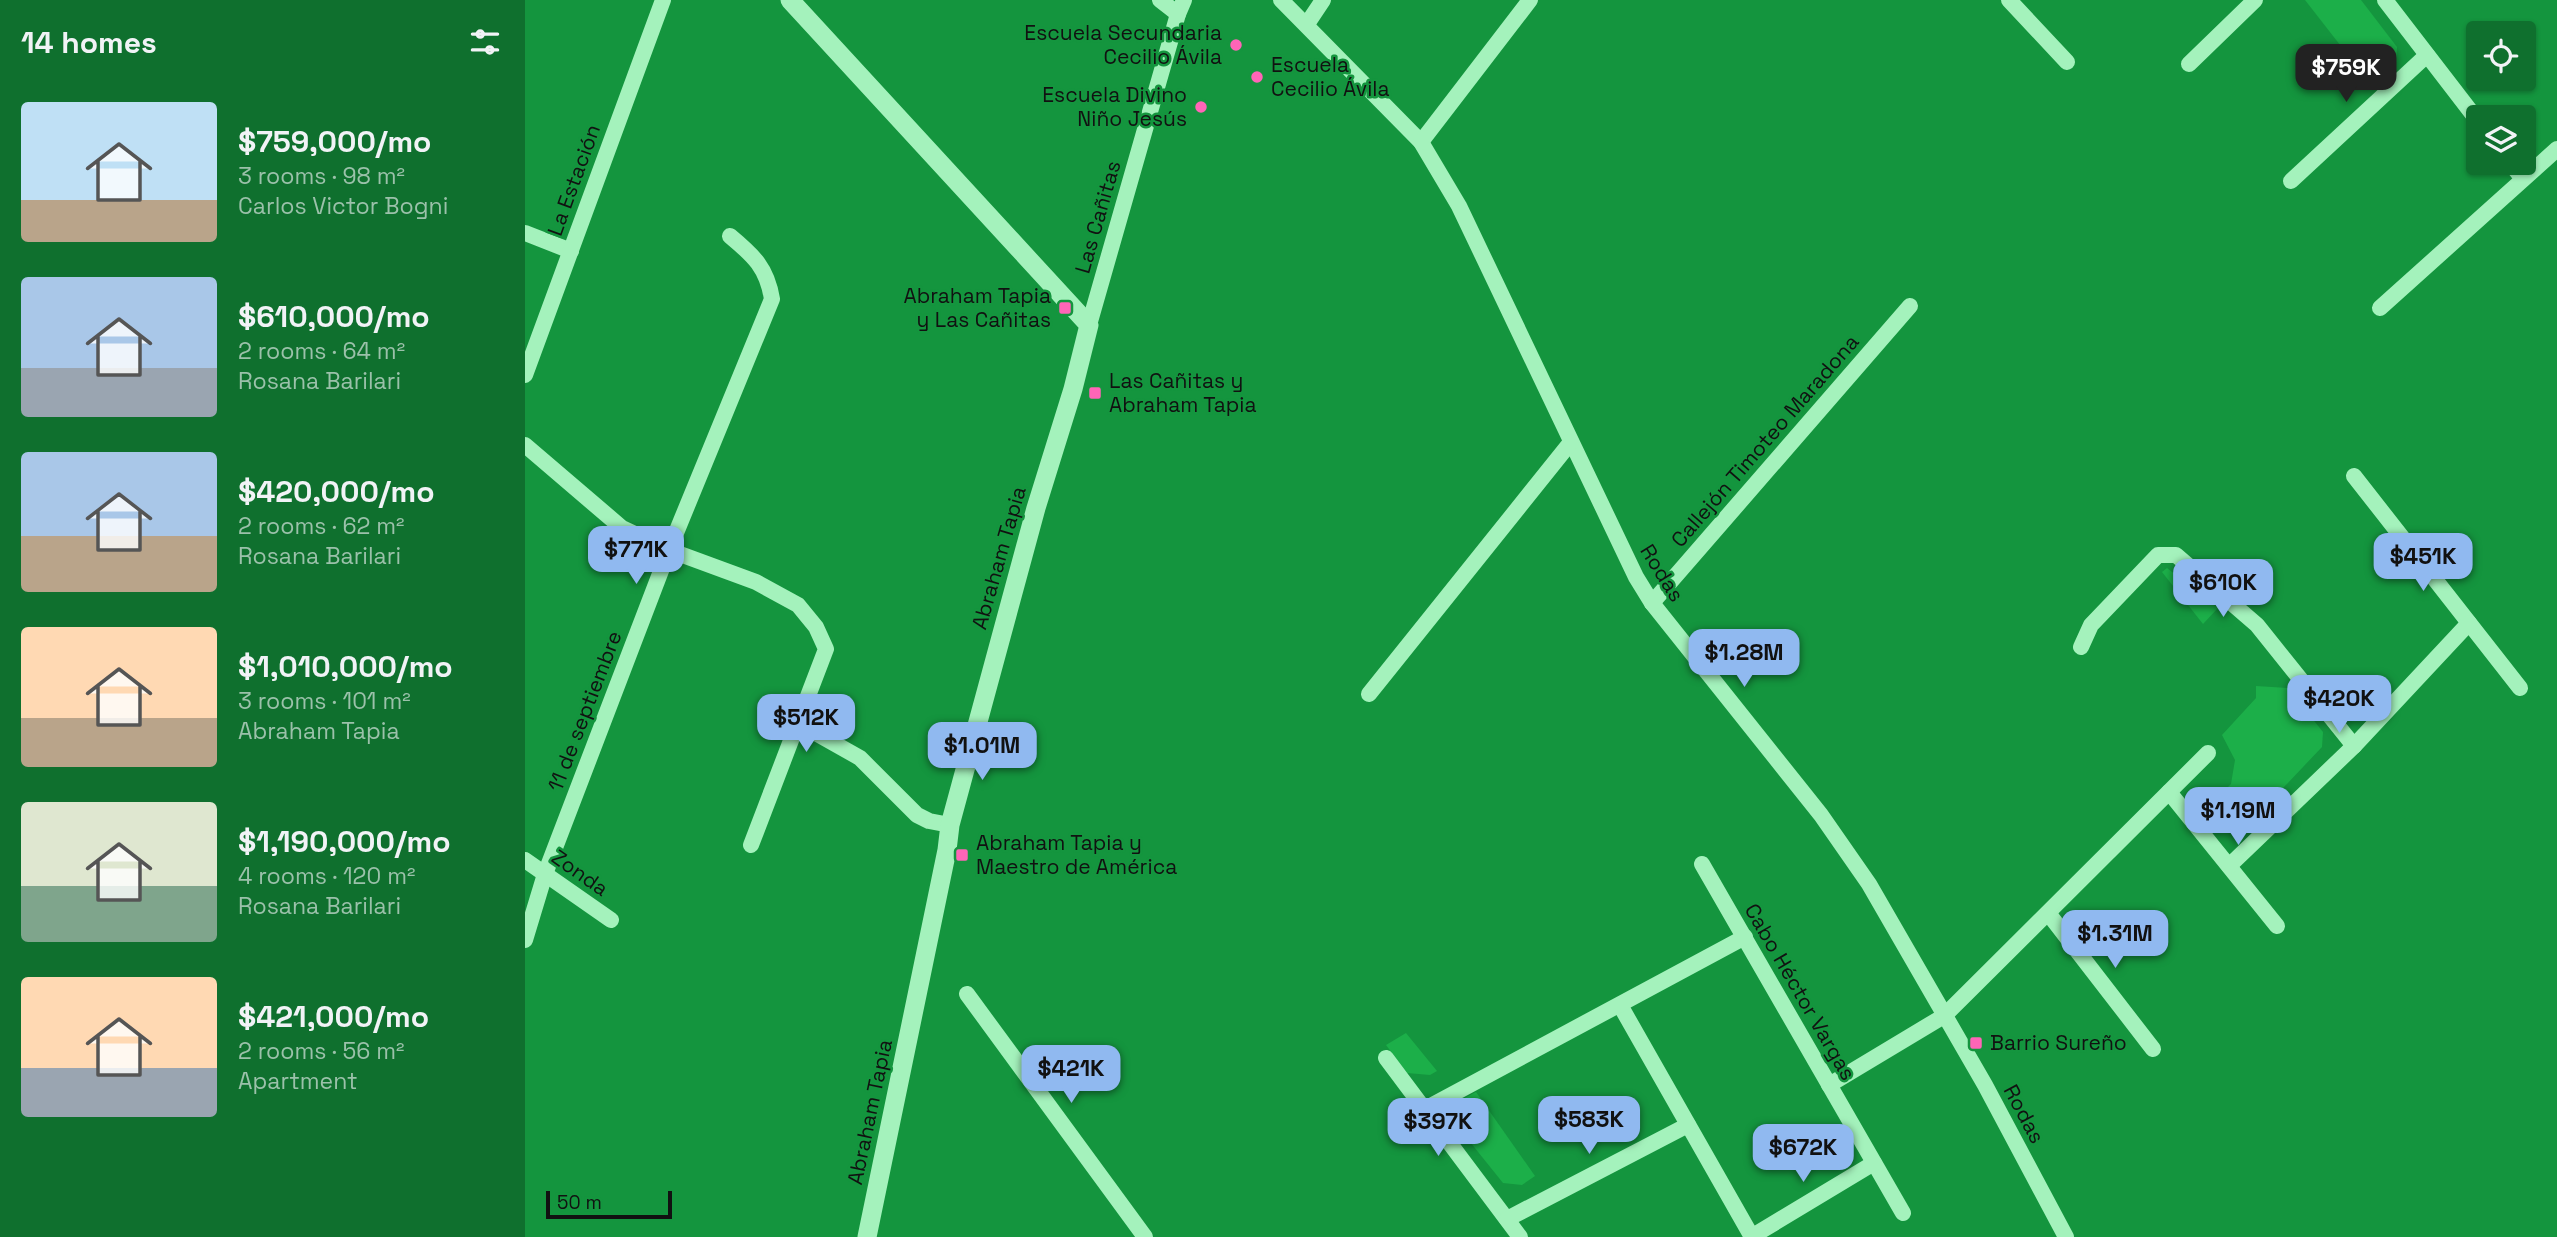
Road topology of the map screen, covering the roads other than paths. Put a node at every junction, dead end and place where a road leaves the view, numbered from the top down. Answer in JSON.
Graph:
{"nodes":[{"id":1,"x":663,"y":0,"type":"edge"},
{"id":2,"x":790,"y":0,"type":"edge"},
{"id":3,"x":1160,"y":0,"type":"edge"},
{"id":4,"x":1281,"y":0,"type":"edge"},
{"id":5,"x":1323,"y":0,"type":"edge"},
{"id":6,"x":1530,"y":0,"type":"edge"},
{"id":7,"x":2009,"y":0,"type":"edge"},
{"id":8,"x":2255,"y":0,"type":"edge"},
{"id":9,"x":2385,"y":0,"type":"edge"},
{"id":10,"x":1181,"y":7,"type":"edge"},
{"id":11,"x":1307,"y":24,"type":"junction"},
{"id":12,"x":2427,"y":55,"type":"junction"},
{"id":13,"x":2067,"y":62,"type":"dead end"},
{"id":14,"x":2189,"y":64,"type":"dead end"},
{"id":15,"x":2466,"y":105,"type":"edge"},
{"id":16,"x":1421,"y":142,"type":"junction"},
{"id":17,"x":2557,"y":149,"type":"edge"},
{"id":18,"x":2520,"y":175,"type":"edge"},
{"id":19,"x":2523,"y":179,"type":"junction"},
{"id":20,"x":2291,"y":181,"type":"dead end"},
{"id":21,"x":525,"y":233,"type":"edge"},
{"id":22,"x":730,"y":236,"type":"dead end"},
{"id":23,"x":571,"y":251,"type":"junction"},
{"id":24,"x":1910,"y":306,"type":"dead end"},
{"id":25,"x":2380,"y":309,"type":"dead end"},
{"id":26,"x":1089,"y":325,"type":"junction"},
{"id":27,"x":525,"y":375,"type":"edge"},
{"id":28,"x":1571,"y":442,"type":"junction"},
{"id":29,"x":525,"y":446,"type":"edge"},
{"id":30,"x":2354,"y":476,"type":"dead end"},
{"id":31,"x":669,"y":551,"type":"junction"},
{"id":32,"x":1652,"y":603,"type":"junction"},
{"id":33,"x":2469,"y":623,"type":"junction"},
{"id":34,"x":2081,"y":647,"type":"dead end"},
{"id":35,"x":2520,"y":688,"type":"dead end"},
{"id":36,"x":1369,"y":694,"type":"dead end"},
{"id":37,"x":798,"y":723,"type":"junction"},
{"id":38,"x":2354,"y":746,"type":"junction"},
{"id":39,"x":2208,"y":753,"type":"dead end"},
{"id":40,"x":2169,"y":792,"type":"junction"},
{"id":41,"x":950,"y":825,"type":"junction"},
{"id":42,"x":751,"y":845,"type":"dead end"},
{"id":43,"x":525,"y":860,"type":"edge"},
{"id":44,"x":1702,"y":864,"type":"dead end"},
{"id":45,"x":2229,"y":866,"type":"junction"},
{"id":46,"x":545,"y":874,"type":"junction"},
{"id":47,"x":2047,"y":913,"type":"junction"},
{"id":48,"x":611,"y":920,"type":"dead end"},
{"id":49,"x":2277,"y":926,"type":"dead end"},
{"id":50,"x":1745,"y":937,"type":"junction"},
{"id":51,"x":525,"y":940,"type":"edge"},
{"id":52,"x":967,"y":995,"type":"dead end"},
{"id":53,"x":1620,"y":1004,"type":"junction"},
{"id":54,"x":1944,"y":1016,"type":"junction"},
{"id":55,"x":2153,"y":1049,"type":"dead end"},
{"id":56,"x":1386,"y":1058,"type":"dead end"},
{"id":57,"x":1829,"y":1085,"type":"junction"},
{"id":58,"x":1425,"y":1110,"type":"junction"},
{"id":59,"x":1688,"y":1125,"type":"junction"},
{"id":60,"x":1874,"y":1163,"type":"junction"},
{"id":61,"x":1903,"y":1213,"type":"dead end"},
{"id":62,"x":1507,"y":1219,"type":"junction"},
{"id":63,"x":867,"y":1237,"type":"edge"},
{"id":64,"x":1145,"y":1237,"type":"edge"},
{"id":65,"x":1520,"y":1237,"type":"edge"},
{"id":66,"x":1751,"y":1237,"type":"edge"},
{"id":67,"x":2066,"y":1237,"type":"edge"}],
"edges":[{"from":1,"to":23,"type":"street","name":"La Estación"},
{"from":2,"to":26,"type":"street"},
{"from":3,"to":10,"type":"street"},
{"from":4,"to":11,"type":"street","name":"Rodas"},
{"from":5,"to":11,"type":"street"},
{"from":6,"to":16,"type":"street"},
{"from":7,"to":13,"type":"street"},
{"from":8,"to":14,"type":"street"},
{"from":9,"to":12,"type":"street"},
{"from":10,"to":26,"type":"street","name":"Las Cañitas"},
{"from":11,"to":16,"type":"street","name":"Rodas"},
{"from":12,"to":15,"type":"street"},
{"from":12,"to":20,"type":"street"},
{"from":16,"to":28,"type":"street","name":"Rodas"},
{"from":17,"to":19,"type":"street"},
{"from":18,"to":19,"type":"street"},
{"from":19,"to":25,"type":"street"},
{"from":21,"to":23,"type":"street"},
{"from":22,"to":31,"type":"street","name":"11 de septiembre"},
{"from":23,"to":27,"type":"street","name":"La Estación"},
{"from":24,"to":32,"type":"street","name":"Callejón Timoteo Maradona"},
{"from":26,"to":41,"type":"street","name":"Abraham Tapia"},
{"from":28,"to":32,"type":"street","name":"Rodas"},
{"from":28,"to":36,"type":"street"},
{"from":29,"to":31,"type":"street"},
{"from":30,"to":33,"type":"street"},
{"from":31,"to":37,"type":"street"},
{"from":31,"to":46,"type":"street","name":"11 de septiembre"},
{"from":32,"to":54,"type":"street","name":"Rodas"},
{"from":33,"to":35,"type":"street"},
{"from":33,"to":38,"type":"street"},
{"from":34,"to":38,"type":"street"},
{"from":37,"to":41,"type":"street"},
{"from":37,"to":42,"type":"street"},
{"from":38,"to":45,"type":"street"},
{"from":39,"to":40,"type":"street"},
{"from":40,"to":45,"type":"street"},
{"from":40,"to":47,"type":"street"},
{"from":41,"to":63,"type":"street","name":"Abraham Tapia"},
{"from":43,"to":46,"type":"street","name":"Zonda"},
{"from":44,"to":50,"type":"street","name":"Cabo Héctor Vargas"},
{"from":45,"to":49,"type":"street"},
{"from":46,"to":48,"type":"street","name":"Zonda"},
{"from":46,"to":51,"type":"street","name":"11 de septiembre"},
{"from":47,"to":54,"type":"street"},
{"from":47,"to":55,"type":"street"},
{"from":50,"to":53,"type":"street"},
{"from":50,"to":57,"type":"street","name":"Cabo Héctor Vargas"},
{"from":52,"to":64,"type":"street"},
{"from":53,"to":58,"type":"street"},
{"from":53,"to":59,"type":"street"},
{"from":54,"to":57,"type":"street"},
{"from":54,"to":67,"type":"street","name":"Rodas"},
{"from":56,"to":58,"type":"street"},
{"from":57,"to":60,"type":"street","name":"Cabo Héctor Vargas"},
{"from":58,"to":62,"type":"street"},
{"from":59,"to":62,"type":"street"},
{"from":59,"to":66,"type":"street"},
{"from":60,"to":61,"type":"street","name":"Cabo Héctor Vargas"},
{"from":60,"to":66,"type":"street"},
{"from":62,"to":65,"type":"street"}]}
